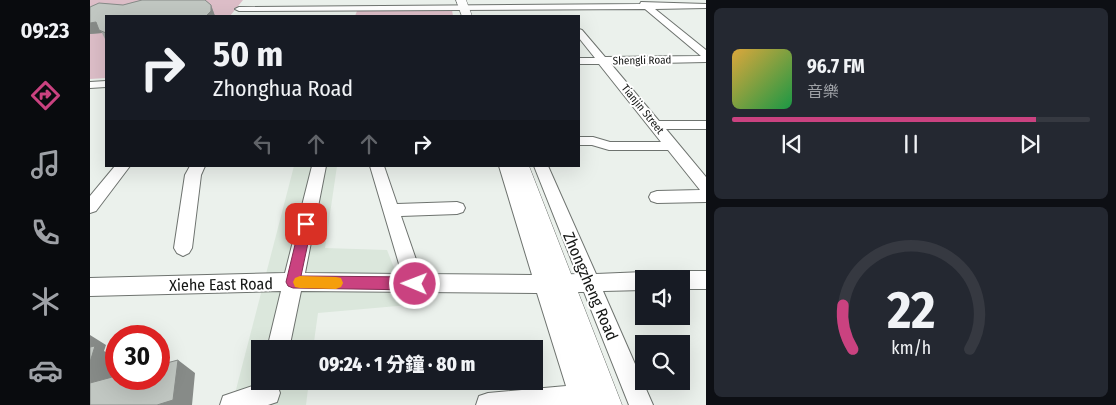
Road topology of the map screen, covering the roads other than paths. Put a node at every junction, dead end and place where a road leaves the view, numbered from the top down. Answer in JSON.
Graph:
{"nodes":[{"id":1,"x":246,"y":0,"type":"edge"},
{"id":2,"x":638,"y":0,"type":"edge"},
{"id":3,"x":474,"y":4,"type":"edge"},
{"id":4,"x":555,"y":4,"type":"edge"},
{"id":5,"x":706,"y":6,"type":"edge"},
{"id":6,"x":647,"y":7,"type":"junction"},
{"id":7,"x":350,"y":8,"type":"edge"},
{"id":8,"x":460,"y":8,"type":"edge"},
{"id":9,"x":239,"y":9,"type":"junction"},
{"id":10,"x":234,"y":15,"type":"edge"},
{"id":11,"x":565,"y":15,"type":"edge"},
{"id":12,"x":580,"y":33,"type":"edge"},
{"id":13,"x":706,"y":57,"type":"edge"},
{"id":14,"x":580,"y":61,"type":"edge"},
{"id":15,"x":603,"y":61,"type":"junction"},
{"id":16,"x":105,"y":84,"type":"edge"},
{"id":17,"x":90,"y":85,"type":"edge"},
{"id":18,"x":655,"y":125,"type":"junction"},
{"id":19,"x":706,"y":125,"type":"edge"},
{"id":20,"x":580,"y":141,"type":"edge"},
{"id":21,"x":672,"y":146,"type":"junction"},
{"id":22,"x":122,"y":167,"type":"edge"},
{"id":23,"x":197,"y":167,"type":"edge"},
{"id":24,"x":319,"y":167,"type":"edge"},
{"id":25,"x":377,"y":167,"type":"edge"},
{"id":26,"x":506,"y":167,"type":"edge"},
{"id":27,"x":520,"y":167,"type":"edge"},
{"id":28,"x":541,"y":167,"type":"edge"},
{"id":29,"x":706,"y":187,"type":"edge"},
{"id":30,"x":706,"y":196,"type":"edge"},
{"id":31,"x":657,"y":197,"type":"dead end"},
{"id":32,"x":90,"y":207,"type":"edge"},
{"id":33,"x":457,"y":208,"type":"dead end"},
{"id":34,"x":391,"y":210,"type":"junction"},
{"id":35,"x":183,"y":248,"type":"dead end"},
{"id":36,"x":690,"y":280,"type":"edge"},
{"id":37,"x":706,"y":280,"type":"edge"},
{"id":38,"x":635,"y":281,"type":"edge"},
{"id":39,"x":293,"y":282,"type":"junction"},
{"id":40,"x":553,"y":283,"type":"junction"},
{"id":41,"x":590,"y":283,"type":"junction"},
{"id":42,"x":415,"y":284,"type":"junction"},
{"id":43,"x":91,"y":289,"type":"edge"},
{"id":44,"x":280,"y":340,"type":"edge"},
{"id":45,"x":268,"y":393,"type":"edge"},
{"id":46,"x":583,"y":401,"type":"edge"},
{"id":47,"x":232,"y":405,"type":"edge"},
{"id":48,"x":488,"y":405,"type":"edge"},
{"id":49,"x":607,"y":405,"type":"edge"},
{"id":50,"x":641,"y":405,"type":"edge"}],
"edges":[{"from":1,"to":9,"type":"street"},
{"from":2,"to":6,"type":"street"},
{"from":3,"to":4,"type":"street"},
{"from":3,"to":8,"type":"street"},
{"from":4,"to":6,"type":"street"},
{"from":4,"to":11,"type":"street"},
{"from":5,"to":6,"type":"street"},
{"from":6,"to":13,"type":"street"},
{"from":7,"to":8,"type":"street"},
{"from":7,"to":9,"type":"street"},
{"from":9,"to":10,"type":"street"},
{"from":12,"to":15,"type":"street","name":"Tianjin Street"},
{"from":13,"to":15,"type":"street","name":"Shengli Road"},
{"from":14,"to":15,"type":"street","name":"Shengli Road"},
{"from":15,"to":18,"type":"street","name":"Tianjin Street"},
{"from":16,"to":17,"type":"street"},
{"from":18,"to":19,"type":"street"},
{"from":18,"to":21,"type":"street","name":"Tianjin Street"},
{"from":20,"to":21,"type":"street"},
{"from":21,"to":29,"type":"street","name":"Tianjin Street"},
{"from":22,"to":32,"type":"street"},
{"from":23,"to":35,"type":"street"},
{"from":24,"to":39,"type":"street"},
{"from":25,"to":34,"type":"street"},
{"from":26,"to":40,"type":"street","name":"Zhongzheng Road"},
{"from":27,"to":40,"type":"main road","name":"Zhongzheng Road"},
{"from":28,"to":41,"type":"street","name":"Zhongzheng Road"},
{"from":30,"to":31,"type":"street"},
{"from":33,"to":34,"type":"street"},
{"from":34,"to":42,"type":"street"},
{"from":36,"to":37,"type":"street"},
{"from":38,"to":41,"type":"street","name":"Xiehe East Road"},
{"from":39,"to":42,"type":"street","name":"Xiehe East Road"},
{"from":39,"to":43,"type":"street","name":"Xiehe East Road"},
{"from":39,"to":44,"type":"street"},
{"from":40,"to":41,"type":"street","name":"Xiehe East Road"},
{"from":40,"to":42,"type":"street","name":"Xiehe East Road"},
{"from":40,"to":46,"type":"street","name":"Zhongzheng Road"},
{"from":40,"to":49,"type":"main road","name":"Zhongzheng Road"},
{"from":41,"to":50,"type":"street","name":"Zhongzheng Road"},
{"from":45,"to":47,"type":"street"},
{"from":46,"to":48,"type":"street"}]}
